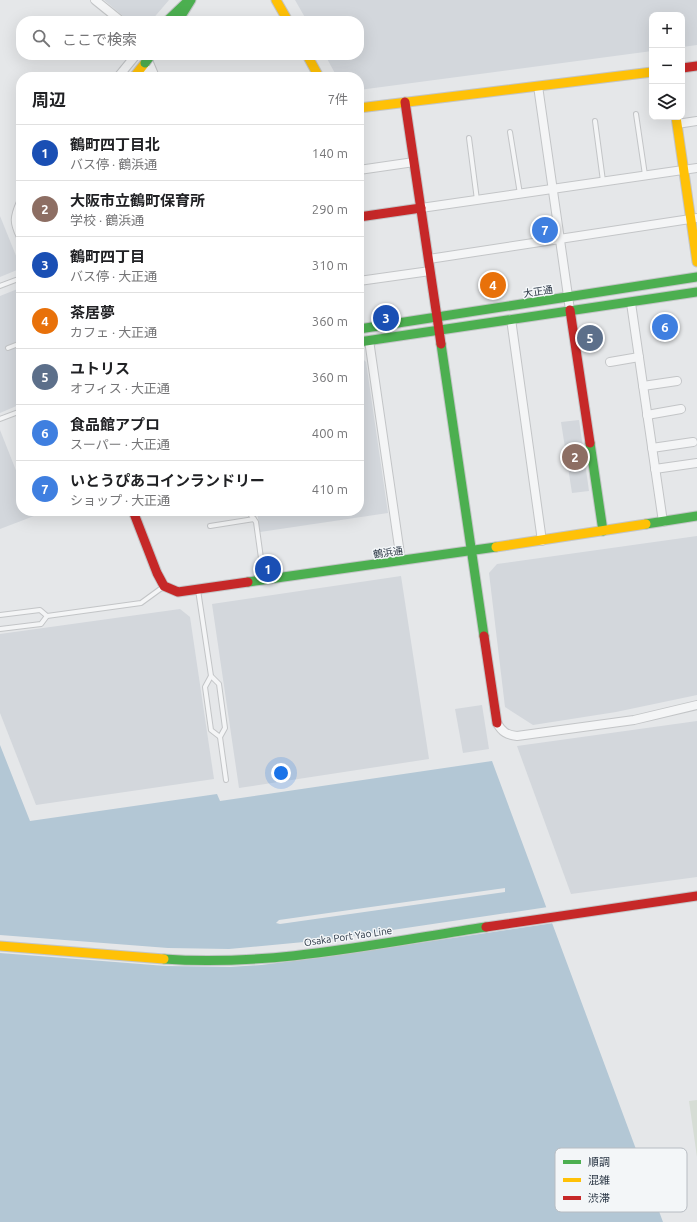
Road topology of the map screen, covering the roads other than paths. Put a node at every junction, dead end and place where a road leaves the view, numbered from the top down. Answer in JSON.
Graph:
{"nodes":[{"id":1,"x":95,"y":0,"type":"edge"},
{"id":2,"x":190,"y":0,"type":"edge"},
{"id":3,"x":276,"y":0,"type":"edge"},
{"id":4,"x":115,"y":16,"type":"edge"},
{"id":5,"x":172,"y":16,"type":"edge"},
{"id":6,"x":181,"y":16,"type":"edge"},
{"id":7,"x":285,"y":16,"type":"edge"},
{"id":8,"x":132,"y":60,"type":"edge"},
{"id":9,"x":147,"y":60,"type":"edge"},
{"id":10,"x":148,"y":60,"type":"edge"},
{"id":11,"x":310,"y":60,"type":"edge"},
{"id":12,"x":697,"y":66,"type":"edge"},
{"id":13,"x":150,"y":68,"type":"junction"},
{"id":14,"x":685,"y":68,"type":"edge"},
{"id":15,"x":122,"y":72,"type":"edge"},
{"id":16,"x":138,"y":72,"type":"edge"},
{"id":17,"x":146,"y":72,"type":"edge"},
{"id":18,"x":152,"y":72,"type":"edge"},
{"id":19,"x":317,"y":72,"type":"edge"},
{"id":20,"x":649,"y":72,"type":"edge"},
{"id":21,"x":538,"y":86,"type":"junction"},
{"id":22,"x":405,"y":102,"type":"junction"},
{"id":23,"x":364,"y":107,"type":"edge"},
{"id":24,"x":636,"y":114,"type":"dead end"},
{"id":25,"x":595,"y":120,"type":"dead end"},
{"id":26,"x":677,"y":121,"type":"edge"},
{"id":27,"x":697,"y":121,"type":"edge"},
{"id":28,"x":510,"y":132,"type":"dead end"},
{"id":29,"x":469,"y":138,"type":"dead end"},
{"id":30,"x":414,"y":162,"type":"junction"},
{"id":31,"x":697,"y":168,"type":"edge"},
{"id":32,"x":364,"y":169,"type":"edge"},
{"id":33,"x":684,"y":170,"type":"junction"},
{"id":34,"x":645,"y":176,"type":"junction"},
{"id":35,"x":603,"y":182,"type":"junction"},
{"id":36,"x":553,"y":189,"type":"junction"},
{"id":37,"x":520,"y":194,"type":"junction"},
{"id":38,"x":477,"y":200,"type":"junction"},
{"id":39,"x":421,"y":208,"type":"junction"},
{"id":40,"x":16,"y":213,"type":"edge"},
{"id":41,"x":364,"y":216,"type":"edge"},
{"id":42,"x":694,"y":218,"type":"edge"},
{"id":43,"x":16,"y":227,"type":"edge"},
{"id":44,"x":560,"y":239,"type":"junction"},
{"id":45,"x":428,"y":259,"type":"junction"},
{"id":46,"x":697,"y":262,"type":"edge"},
{"id":47,"x":430,"y":271,"type":"junction"},
{"id":48,"x":697,"y":278,"type":"edge"},
{"id":49,"x":16,"y":280,"type":"edge"},
{"id":50,"x":364,"y":280,"type":"edge"},
{"id":51,"x":0,"y":286,"type":"edge"},
{"id":52,"x":697,"y":292,"type":"edge"},
{"id":53,"x":568,"y":298,"type":"junction"},
{"id":54,"x":631,"y":303,"type":"junction"},
{"id":55,"x":570,"y":310,"type":"junction"},
{"id":56,"x":437,"y":317,"type":"junction"},
{"id":57,"x":511,"y":319,"type":"junction"},
{"id":58,"x":364,"y":328,"type":"edge"},
{"id":59,"x":439,"y":329,"type":"junction"},
{"id":60,"x":369,"y":340,"type":"junction"},
{"id":61,"x":364,"y":341,"type":"edge"},
{"id":62,"x":16,"y":345,"type":"edge"},
{"id":63,"x":8,"y":348,"type":"dead end"},
{"id":64,"x":639,"y":357,"type":"junction"},
{"id":65,"x":610,"y":362,"type":"dead end"},
{"id":66,"x":677,"y":381,"type":"dead end"},
{"id":67,"x":643,"y":386,"type":"junction"},
{"id":68,"x":681,"y":409,"type":"dead end"},
{"id":69,"x":16,"y":413,"type":"edge"},
{"id":70,"x":647,"y":414,"type":"junction"},
{"id":71,"x":0,"y":419,"type":"edge"},
{"id":72,"x":693,"y":442,"type":"dead end"},
{"id":73,"x":652,"y":448,"type":"junction"},
{"id":74,"x":697,"y":463,"type":"edge"},
{"id":75,"x":655,"y":469,"type":"junction"},
{"id":76,"x":135,"y":516,"type":"edge"},
{"id":77,"x":252,"y":516,"type":"edge"},
{"id":78,"x":697,"y":516,"type":"edge"},
{"id":79,"x":254,"y":519,"type":"junction"},
{"id":80,"x":663,"y":522,"type":"junction"},
{"id":81,"x":210,"y":526,"type":"dead end"},
{"id":82,"x":603,"y":531,"type":"junction"},
{"id":83,"x":542,"y":540,"type":"junction"},
{"id":84,"x":472,"y":551,"type":"junction"},
{"id":85,"x":401,"y":561,"type":"junction"},
{"id":86,"x":264,"y":580,"type":"junction"},
{"id":87,"x":164,"y":586,"type":"junction"},
{"id":88,"x":198,"y":590,"type":"junction"},
{"id":89,"x":0,"y":615,"type":"edge"},
{"id":90,"x":47,"y":616,"type":"junction"},
{"id":91,"x":0,"y":630,"type":"edge"},
{"id":92,"x":211,"y":676,"type":"junction"},
{"id":93,"x":697,"y":705,"type":"edge"},
{"id":94,"x":497,"y":723,"type":"joint"},
{"id":95,"x":220,"y":737,"type":"junction"},
{"id":96,"x":226,"y":780,"type":"dead end"},
{"id":97,"x":697,"y":896,"type":"edge"},
{"id":98,"x":0,"y":946,"type":"edge"}],
"edges":[{"from":1,"to":4,"type":"street"},
{"from":2,"to":5,"type":"street"},
{"from":2,"to":6,"type":"street"},
{"from":3,"to":7,"type":"street"},
{"from":8,"to":15,"type":"street"},
{"from":9,"to":16,"type":"street","bridge":true},
{"from":10,"to":13,"type":"street"},
{"from":11,"to":19,"type":"street"},
{"from":12,"to":14,"type":"street"},
{"from":13,"to":17,"type":"street"},
{"from":13,"to":18,"type":"street"},
{"from":20,"to":21,"type":"street"},
{"from":21,"to":22,"type":"street"},
{"from":21,"to":36,"type":"street"},
{"from":22,"to":23,"type":"street"},
{"from":22,"to":30,"type":"street"},
{"from":24,"to":34,"type":"lane"},
{"from":25,"to":35,"type":"lane"},
{"from":26,"to":27,"type":"street"},
{"from":26,"to":33,"type":"street"},
{"from":28,"to":37,"type":"lane"},
{"from":29,"to":38,"type":"lane"},
{"from":30,"to":32,"type":"street"},
{"from":30,"to":39,"type":"street"},
{"from":31,"to":33,"type":"street"},
{"from":33,"to":34,"type":"street"},
{"from":33,"to":42,"type":"street"},
{"from":34,"to":35,"type":"street"},
{"from":35,"to":36,"type":"street"},
{"from":36,"to":37,"type":"street"},
{"from":36,"to":44,"type":"street"},
{"from":37,"to":38,"type":"street"},
{"from":38,"to":39,"type":"street"},
{"from":39,"to":41,"type":"street"},
{"from":39,"to":45,"type":"street"},
{"from":40,"to":43,"type":"street"},
{"from":42,"to":44,"type":"street"},
{"from":42,"to":46,"type":"street"},
{"from":44,"to":45,"type":"street"},
{"from":44,"to":53,"type":"street"},
{"from":45,"to":47,"type":"street"},
{"from":47,"to":50,"type":"street"},
{"from":47,"to":56,"type":"street"},
{"from":48,"to":53,"type":"street","name":"大正通"},
{"from":49,"to":51,"type":"lane"},
{"from":52,"to":54,"type":"street"},
{"from":53,"to":55,"type":"street"},
{"from":53,"to":56,"type":"street","name":"大正通"},
{"from":54,"to":55,"type":"street"},
{"from":54,"to":64,"type":"street"},
{"from":55,"to":57,"type":"street"},
{"from":55,"to":82,"type":"street"},
{"from":56,"to":58,"type":"street","name":"大正通"},
{"from":56,"to":59,"type":"street"},
{"from":57,"to":59,"type":"street"},
{"from":57,"to":83,"type":"street"},
{"from":59,"to":60,"type":"street"},
{"from":59,"to":84,"type":"street"},
{"from":60,"to":61,"type":"street"},
{"from":60,"to":85,"type":"street"},
{"from":62,"to":63,"type":"lane"},
{"from":64,"to":65,"type":"street"},
{"from":64,"to":67,"type":"street"},
{"from":66,"to":67,"type":"street"},
{"from":67,"to":70,"type":"street"},
{"from":68,"to":70,"type":"street"},
{"from":69,"to":71,"type":"lane"},
{"from":70,"to":73,"type":"street"},
{"from":72,"to":73,"type":"street"},
{"from":73,"to":75,"type":"street"},
{"from":74,"to":75,"type":"street"},
{"from":75,"to":80,"type":"street"},
{"from":76,"to":87,"type":"street"},
{"from":77,"to":79,"type":"lane"},
{"from":78,"to":80,"type":"street","name":"鶴浜通"},
{"from":79,"to":81,"type":"lane"},
{"from":79,"to":86,"type":"lane"},
{"from":80,"to":82,"type":"street","name":"鶴浜通"},
{"from":82,"to":83,"type":"street","name":"鶴浜通"},
{"from":83,"to":84,"type":"street","name":"鶴浜通"},
{"from":84,"to":85,"type":"street","name":"鶴浜通"},
{"from":84,"to":94,"type":"street"},
{"from":85,"to":86,"type":"street","name":"鶴浜通"},
{"from":86,"to":88,"type":"street","name":"鶴浜通"},
{"from":87,"to":88,"type":"street","name":"鶴浜通"},
{"from":87,"to":90,"type":"lane"},
{"from":88,"to":92,"type":"lane"},
{"from":89,"to":90,"type":"lane"},
{"from":90,"to":91,"type":"lane"},
{"from":92,"to":95,"type":"lane"},
{"from":92,"to":95,"type":"lane"},
{"from":93,"to":94,"type":"street"},
{"from":95,"to":96,"type":"lane"},
{"from":97,"to":98,"type":"street","name":"Osaka Port Yao Line"}]}
